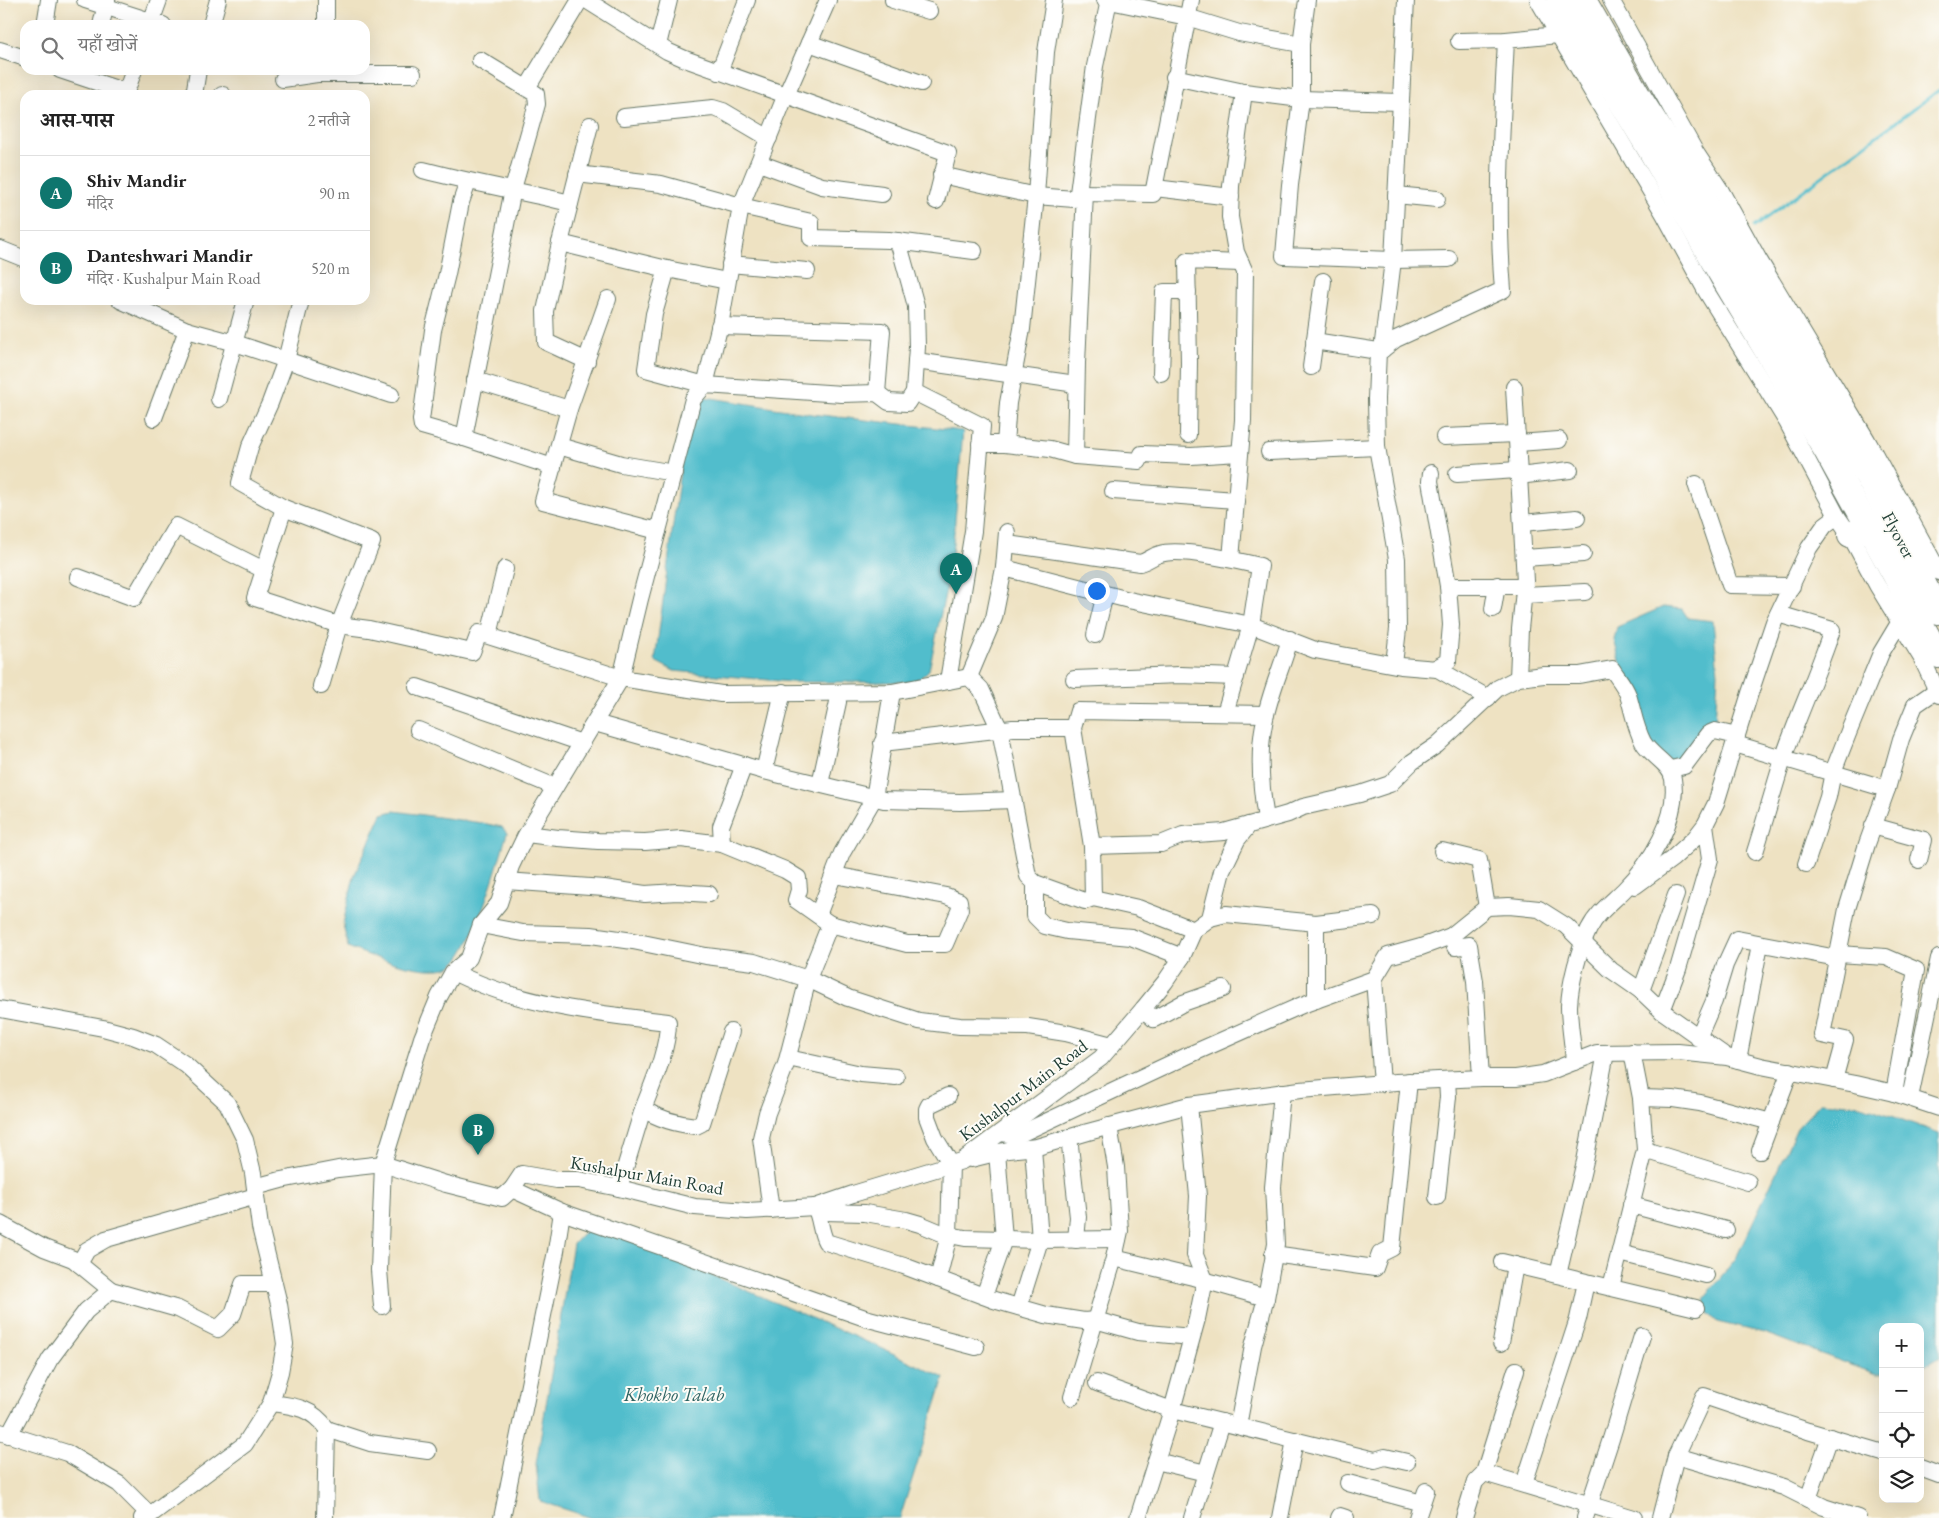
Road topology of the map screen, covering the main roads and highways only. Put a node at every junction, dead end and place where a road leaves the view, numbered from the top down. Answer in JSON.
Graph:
{"nodes":[{"id":1,"x":1559,"y":0,"type":"edge"},
{"id":2,"x":1584,"y":0,"type":"edge"},
{"id":3,"x":1939,"y":612,"type":"edge"},
{"id":4,"x":1939,"y":656,"type":"edge"}],
"edges":[{"from":1,"to":4,"type":"highway","name":"Flyover"},
{"from":2,"to":3,"type":"highway","name":"Flyover"}]}
